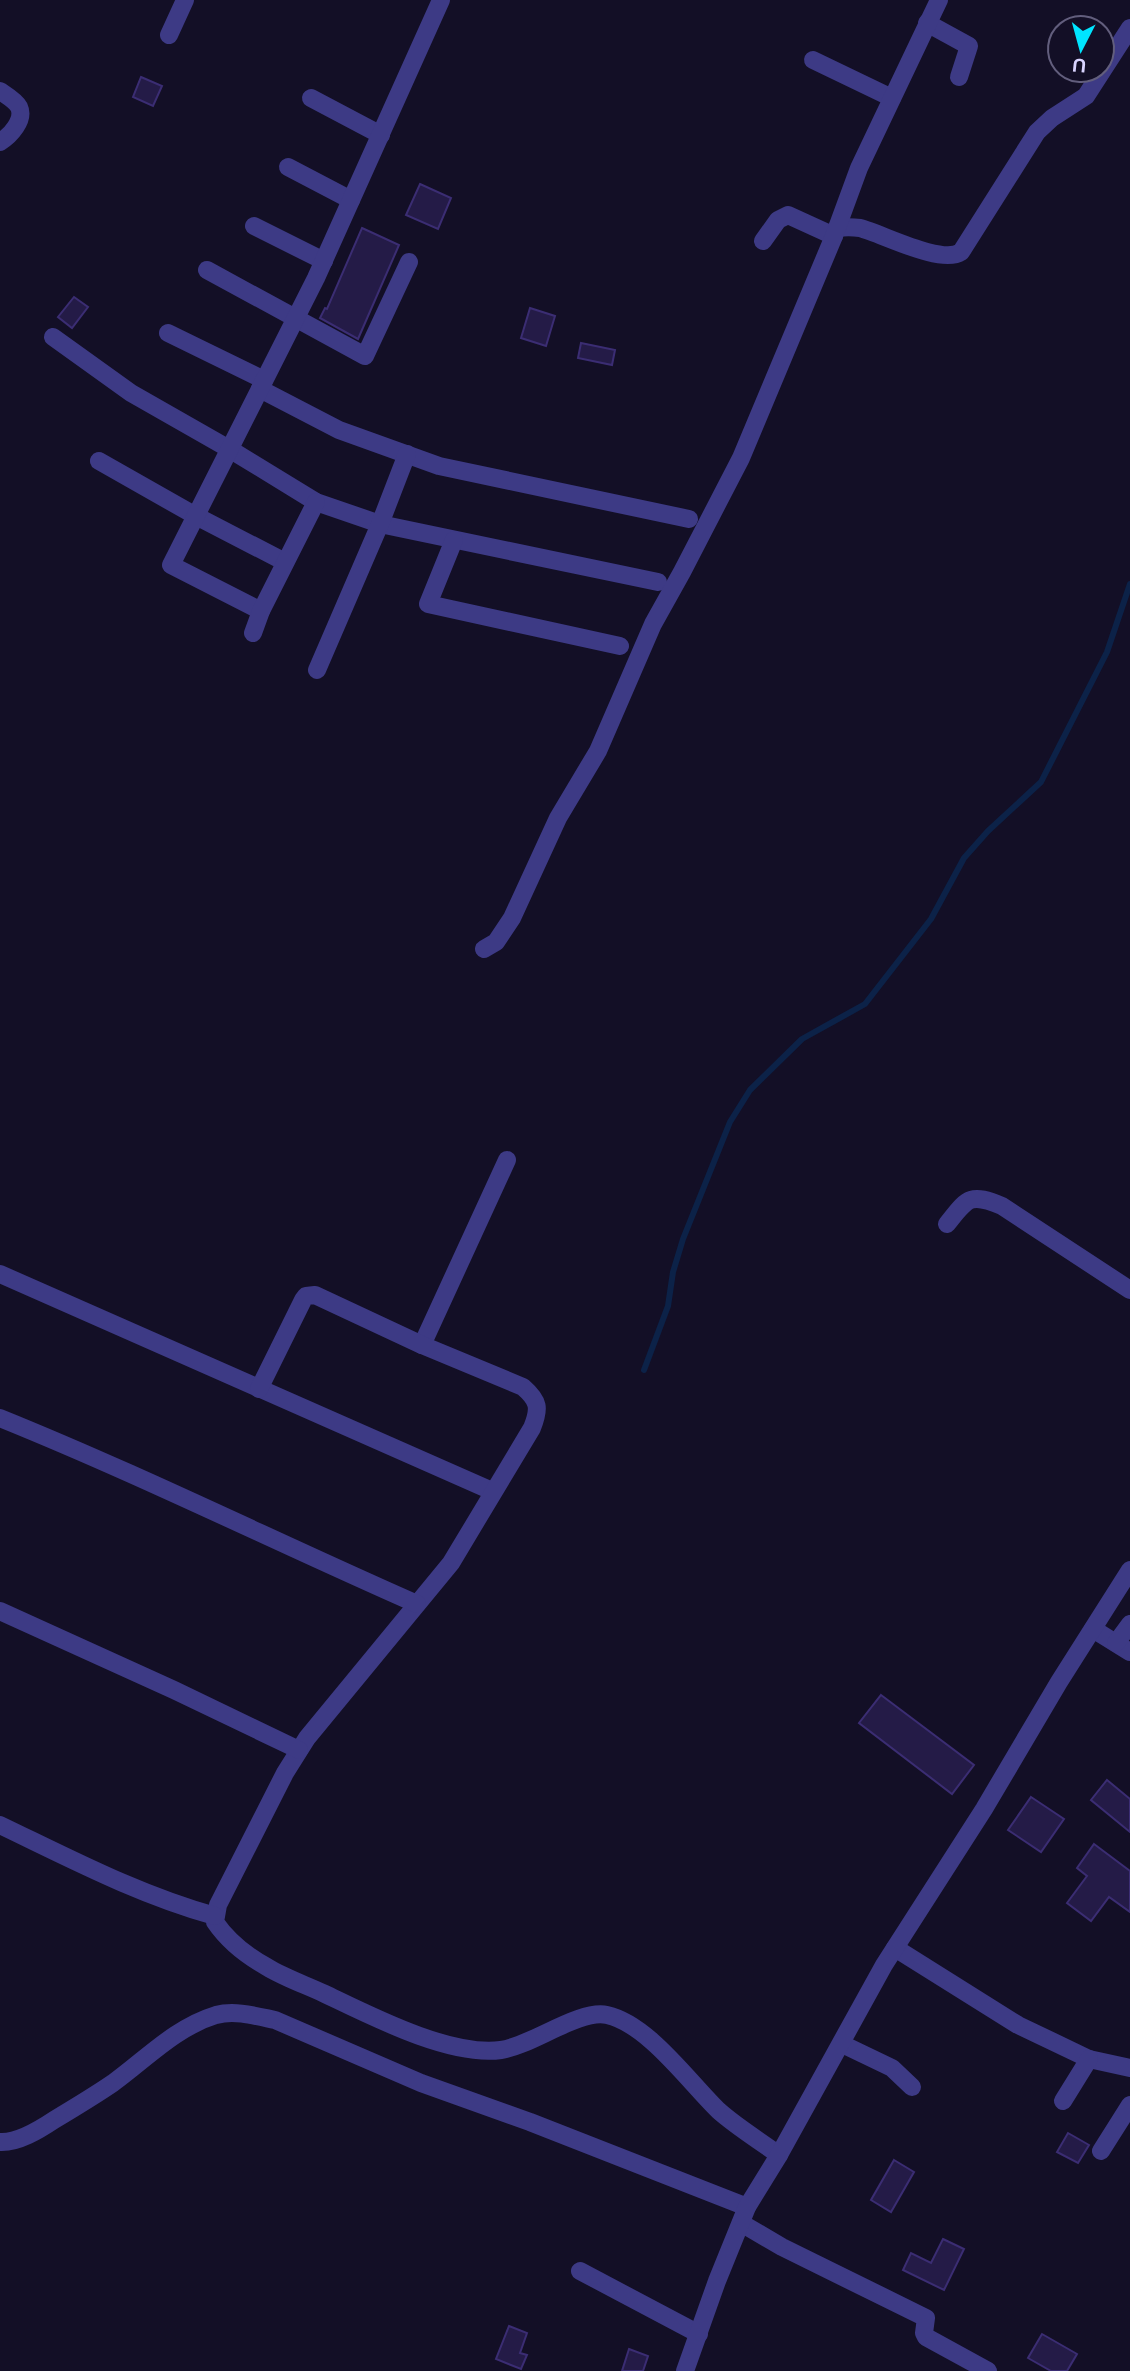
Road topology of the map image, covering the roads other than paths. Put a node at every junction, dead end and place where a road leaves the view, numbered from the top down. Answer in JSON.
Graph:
{"nodes":[{"id":1,"x":185,"y":0,"type":"edge"},
{"id":2,"x":441,"y":0,"type":"edge"},
{"id":3,"x":939,"y":0,"type":"edge"},
{"id":4,"x":927,"y":23,"type":"junction"},
{"id":5,"x":1130,"y":27,"type":"edge"},
{"id":6,"x":169,"y":35,"type":"dead end"},
{"id":7,"x":813,"y":60,"type":"dead end"},
{"id":8,"x":959,"y":77,"type":"dead end"},
{"id":9,"x":0,"y":91,"type":"edge"},
{"id":10,"x":311,"y":98,"type":"dead end"},
{"id":11,"x":892,"y":98,"type":"junction"},
{"id":12,"x":380,"y":135,"type":"junction"},
{"id":13,"x":0,"y":142,"type":"edge"},
{"id":14,"x":288,"y":167,"type":"dead end"},
{"id":15,"x":351,"y":200,"type":"junction"},
{"id":16,"x":254,"y":226,"type":"dead end"},
{"id":17,"x":836,"y":232,"type":"junction"},
{"id":18,"x":763,"y":241,"type":"dead end"},
{"id":19,"x":324,"y":261,"type":"junction"},
{"id":20,"x":409,"y":262,"type":"dead end"},
{"id":21,"x":207,"y":270,"type":"dead end"},
{"id":22,"x":295,"y":320,"type":"junction"},
{"id":23,"x":168,"y":333,"type":"dead end"},
{"id":24,"x":54,"y":337,"type":"dead end"},
{"id":25,"x":262,"y":385,"type":"junction"},
{"id":26,"x":231,"y":450,"type":"junction"},
{"id":27,"x":407,"y":454,"type":"junction"},
{"id":28,"x":99,"y":461,"type":"dead end"},
{"id":29,"x":316,"y":502,"type":"junction"},
{"id":30,"x":196,"y":516,"type":"junction"},
{"id":31,"x":689,"y":520,"type":"dead end"},
{"id":32,"x":380,"y":524,"type":"junction"},
{"id":33,"x":454,"y":540,"type":"junction"},
{"id":34,"x":285,"y":562,"type":"junction"},
{"id":35,"x":658,"y":582,"type":"dead end"},
{"id":36,"x":261,"y":611,"type":"junction"},
{"id":37,"x":253,"y":633,"type":"dead end"},
{"id":38,"x":621,"y":646,"type":"dead end"},
{"id":39,"x":317,"y":670,"type":"dead end"},
{"id":40,"x":484,"y":949,"type":"dead end"},
{"id":41,"x":507,"y":1160,"type":"dead end"},
{"id":42,"x":947,"y":1224,"type":"dead end"},
{"id":43,"x":0,"y":1275,"type":"edge"},
{"id":44,"x":1130,"y":1290,"type":"edge"},
{"id":45,"x":422,"y":1345,"type":"junction"},
{"id":46,"x":259,"y":1389,"type":"junction"},
{"id":47,"x":0,"y":1418,"type":"edge"},
{"id":48,"x":492,"y":1492,"type":"junction"},
{"id":49,"x":1130,"y":1570,"type":"edge"},
{"id":50,"x":417,"y":1604,"type":"junction"},
{"id":51,"x":0,"y":1611,"type":"edge"},
{"id":52,"x":1130,"y":1624,"type":"edge"},
{"id":53,"x":1093,"y":1629,"type":"junction"},
{"id":54,"x":1123,"y":1648,"type":"edge"},
{"id":55,"x":299,"y":1750,"type":"junction"},
{"id":56,"x":0,"y":1825,"type":"edge"},
{"id":57,"x":215,"y":1916,"type":"junction"},
{"id":58,"x":895,"y":1948,"type":"junction"},
{"id":59,"x":842,"y":2045,"type":"junction"},
{"id":60,"x":1089,"y":2059,"type":"junction"},
{"id":61,"x":1130,"y":2068,"type":"edge"},
{"id":62,"x":912,"y":2087,"type":"dead end"},
{"id":63,"x":1063,"y":2101,"type":"dead end"},
{"id":64,"x":1130,"y":2105,"type":"edge"},
{"id":65,"x":0,"y":2142,"type":"edge"},
{"id":66,"x":1101,"y":2151,"type":"dead end"},
{"id":67,"x":779,"y":2155,"type":"junction"},
{"id":68,"x":744,"y":2215,"type":"junction"},
{"id":69,"x":580,"y":2271,"type":"dead end"},
{"id":70,"x":699,"y":2334,"type":"junction"},
{"id":71,"x":685,"y":2371,"type":"edge"},
{"id":72,"x":988,"y":2371,"type":"edge"}],
"edges":[{"from":1,"to":6,"type":"street"},
{"from":2,"to":12,"type":"street"},
{"from":3,"to":4,"type":"street"},
{"from":4,"to":8,"type":"street"},
{"from":4,"to":11,"type":"street"},
{"from":5,"to":17,"type":"street"},
{"from":7,"to":11,"type":"street"},
{"from":9,"to":13,"type":"street"},
{"from":10,"to":12,"type":"street"},
{"from":11,"to":17,"type":"street"},
{"from":12,"to":15,"type":"street"},
{"from":14,"to":15,"type":"street"},
{"from":15,"to":19,"type":"street"},
{"from":16,"to":19,"type":"street"},
{"from":17,"to":18,"type":"street"},
{"from":17,"to":40,"type":"street"},
{"from":19,"to":22,"type":"street"},
{"from":20,"to":22,"type":"street"},
{"from":21,"to":22,"type":"street"},
{"from":22,"to":25,"type":"street"},
{"from":23,"to":25,"type":"street"},
{"from":24,"to":26,"type":"street"},
{"from":25,"to":26,"type":"street"},
{"from":25,"to":27,"type":"street"},
{"from":26,"to":29,"type":"street"},
{"from":26,"to":30,"type":"street"},
{"from":27,"to":31,"type":"street"},
{"from":27,"to":32,"type":"street"},
{"from":28,"to":30,"type":"street"},
{"from":29,"to":32,"type":"street"},
{"from":29,"to":34,"type":"street"},
{"from":30,"to":34,"type":"street"},
{"from":30,"to":36,"type":"street"},
{"from":32,"to":33,"type":"street"},
{"from":32,"to":39,"type":"street"},
{"from":33,"to":35,"type":"street"},
{"from":33,"to":38,"type":"street"},
{"from":34,"to":36,"type":"street"},
{"from":36,"to":37,"type":"street"},
{"from":41,"to":45,"type":"street"},
{"from":42,"to":44,"type":"street"},
{"from":43,"to":46,"type":"street"},
{"from":45,"to":46,"type":"street"},
{"from":45,"to":48,"type":"street"},
{"from":46,"to":48,"type":"street"},
{"from":47,"to":50,"type":"street"},
{"from":48,"to":50,"type":"street"},
{"from":49,"to":53,"type":"street"},
{"from":50,"to":55,"type":"street"},
{"from":51,"to":55,"type":"street"},
{"from":52,"to":54,"type":"street"},
{"from":53,"to":54,"type":"street"},
{"from":53,"to":58,"type":"street"},
{"from":55,"to":57,"type":"street"},
{"from":56,"to":57,"type":"street"},
{"from":57,"to":67,"type":"street"},
{"from":58,"to":59,"type":"street"},
{"from":58,"to":60,"type":"street"},
{"from":59,"to":62,"type":"street"},
{"from":59,"to":67,"type":"street"},
{"from":60,"to":61,"type":"street"},
{"from":60,"to":63,"type":"street"},
{"from":64,"to":66,"type":"street"},
{"from":65,"to":68,"type":"street"},
{"from":67,"to":68,"type":"street"},
{"from":68,"to":70,"type":"street"},
{"from":68,"to":72,"type":"street"},
{"from":69,"to":70,"type":"street"},
{"from":70,"to":71,"type":"street"}]}
